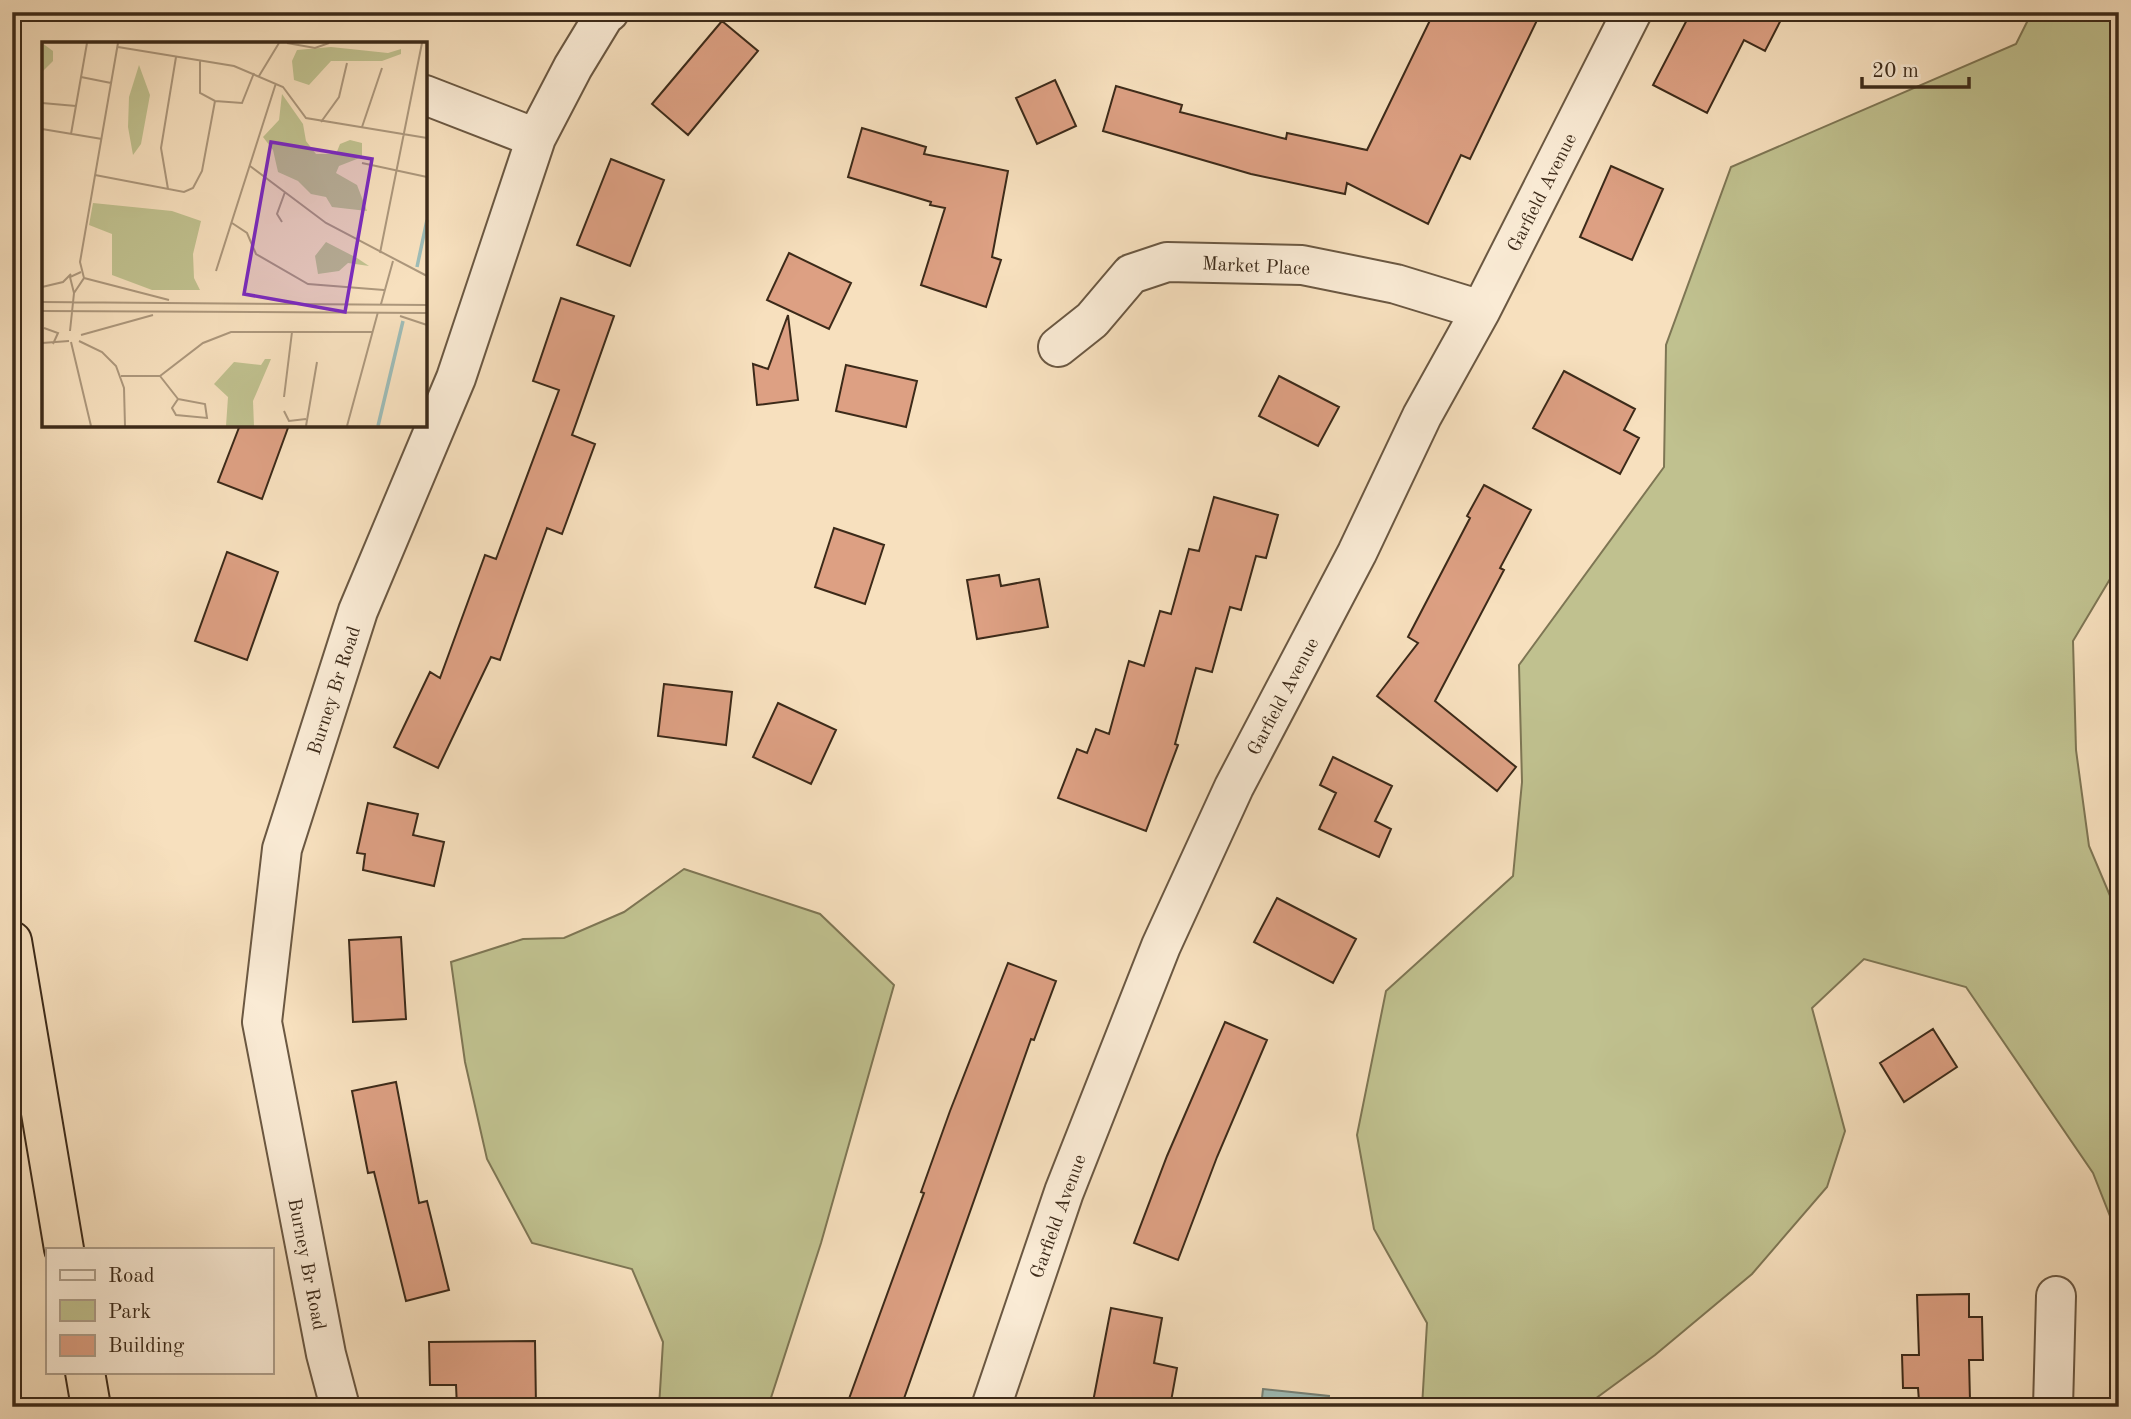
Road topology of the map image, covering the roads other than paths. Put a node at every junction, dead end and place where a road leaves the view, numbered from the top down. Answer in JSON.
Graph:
{"nodes":[{"id":1,"x":609,"y":12,"type":"edge"},
{"id":2,"x":1632,"y":12,"type":"edge"},
{"id":3,"x":427,"y":95,"type":"edge"},
{"id":4,"x":536,"y":138,"type":"junction"},
{"id":5,"x":1481,"y":310,"type":"junction"},
{"id":6,"x":1058,"y":347,"type":"dead end"},
{"id":7,"x":12,"y":941,"type":"edge"},
{"id":8,"x":64,"y":1248,"type":"edge"},
{"id":9,"x":2056,"y":1296,"type":"dead end"},
{"id":10,"x":85,"y":1374,"type":"edge"},
{"id":11,"x":91,"y":1407,"type":"edge"},
{"id":12,"x":340,"y":1407,"type":"edge"},
{"id":13,"x":991,"y":1407,"type":"edge"},
{"id":14,"x":2053,"y":1407,"type":"edge"}],
"edges":[{"from":1,"to":4,"type":"street","name":"Burney Br Road"},
{"from":2,"to":5,"type":"street","name":"Garfield Avenue"},
{"from":3,"to":4,"type":"street"},
{"from":4,"to":12,"type":"street","name":"Burney Br Road"},
{"from":5,"to":6,"type":"street","name":"Market Place"},
{"from":5,"to":13,"type":"street","name":"Garfield Avenue"},
{"from":7,"to":8,"type":"highway"},
{"from":9,"to":14,"type":"street"},
{"from":10,"to":11,"type":"highway"}]}
